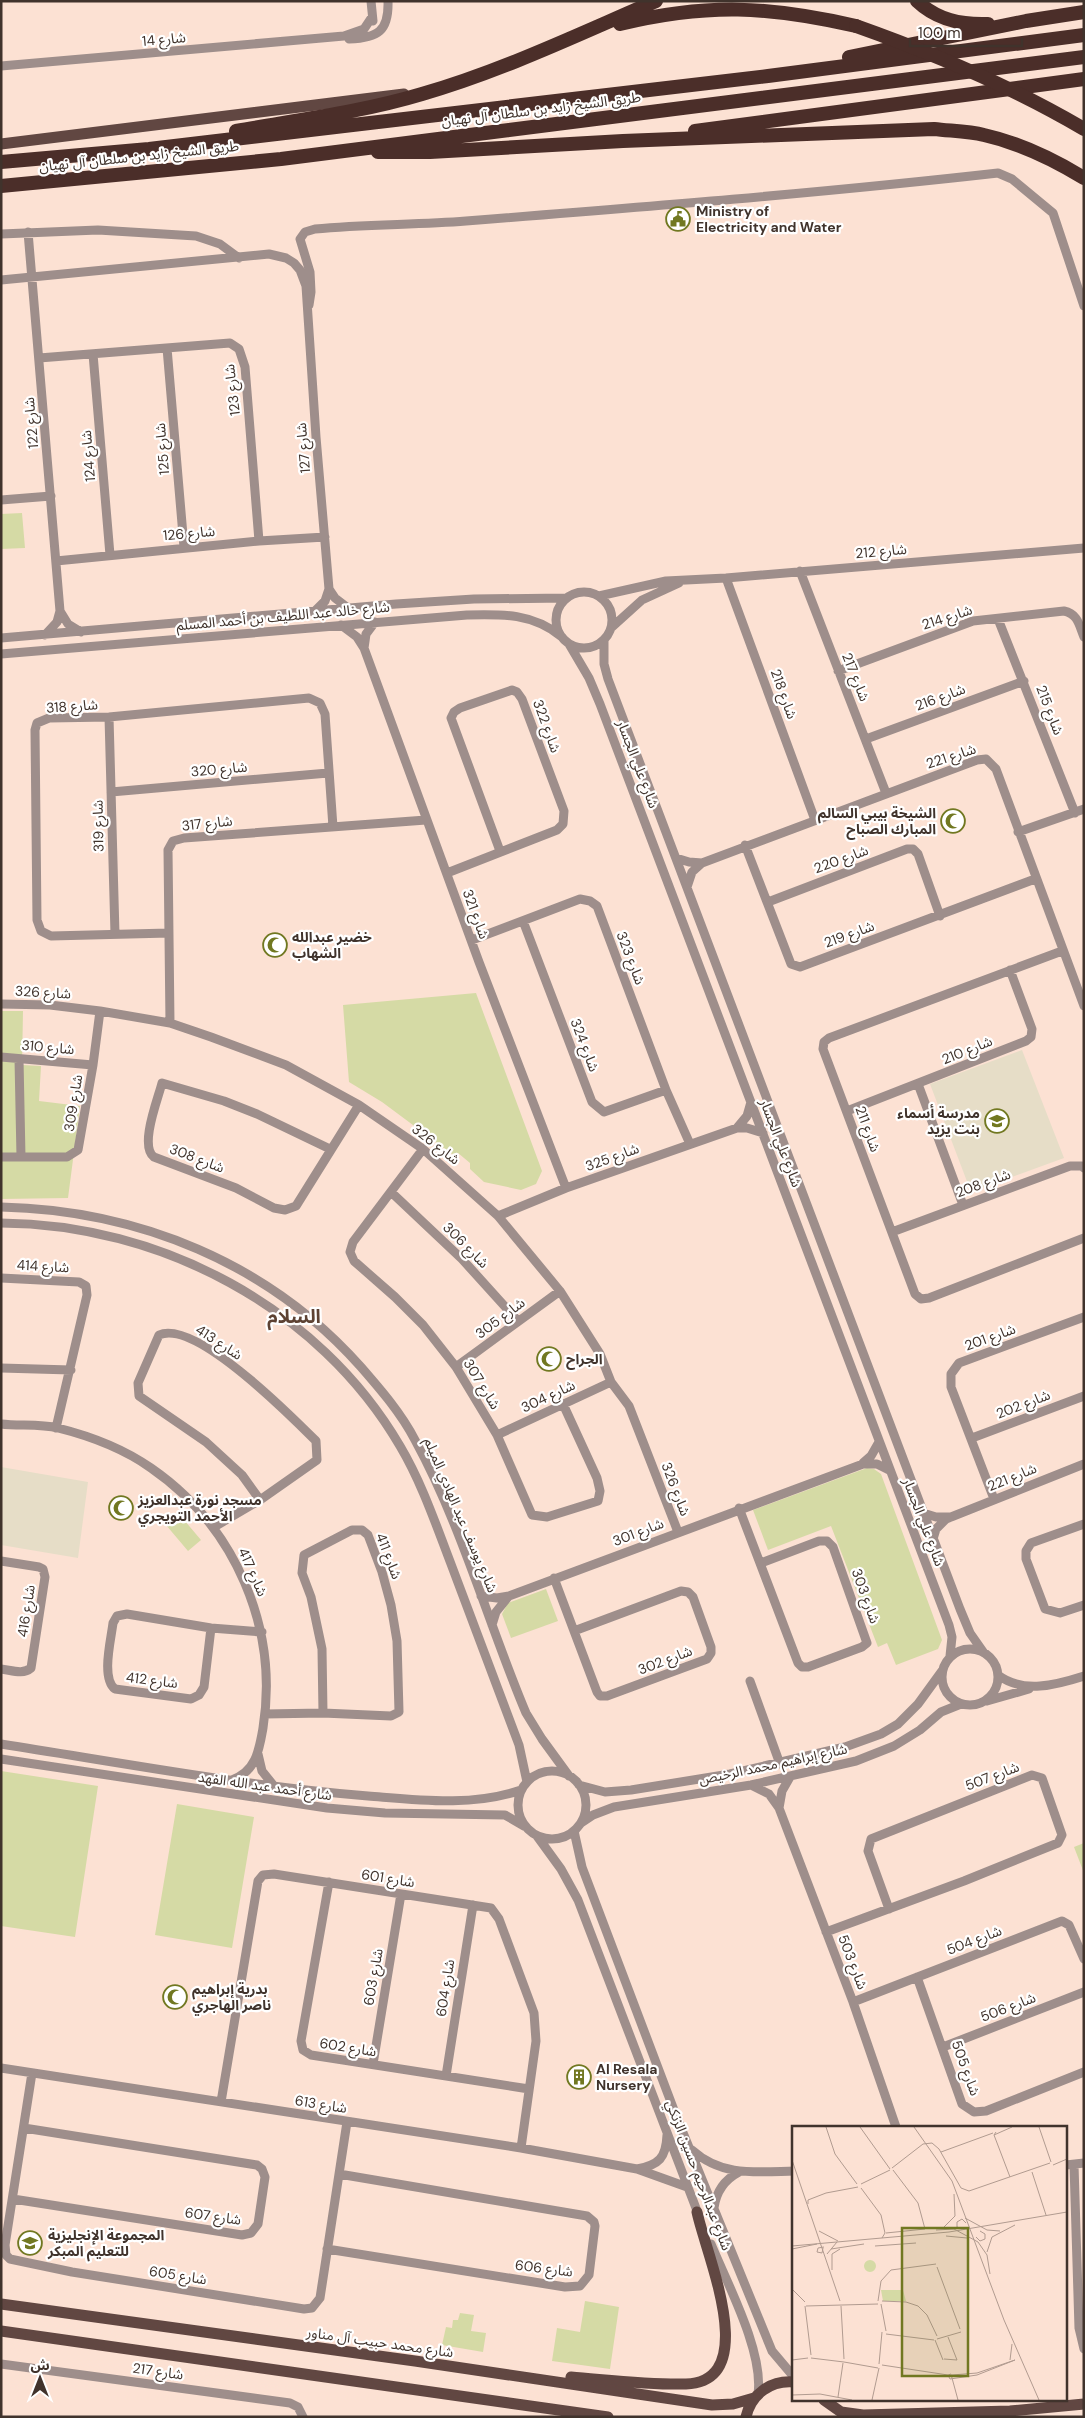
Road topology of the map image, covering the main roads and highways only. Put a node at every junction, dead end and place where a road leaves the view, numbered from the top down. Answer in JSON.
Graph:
{"nodes":[{"id":1,"x":656,"y":1,"type":"edge"},
{"id":2,"x":917,"y":1,"type":"edge"},
{"id":3,"x":1079,"y":13,"type":"edge"},
{"id":4,"x":1026,"y":21,"type":"junction"},
{"id":5,"x":1081,"y":36,"type":"edge"},
{"id":6,"x":566,"y":39,"type":"junction"},
{"id":7,"x":1084,"y":57,"type":"edge"},
{"id":8,"x":768,"y":76,"type":"junction"},
{"id":9,"x":1084,"y":79,"type":"edge"},
{"id":10,"x":423,"y":94,"type":"junction"},
{"id":11,"x":1084,"y":129,"type":"edge"},
{"id":12,"x":622,"y":141,"type":"junction"},
{"id":13,"x":1,"y":144,"type":"edge"},
{"id":14,"x":150,"y":149,"type":"junction"},
{"id":15,"x":345,"y":150,"type":"junction"},
{"id":16,"x":1,"y":162,"type":"edge"},
{"id":17,"x":1084,"y":178,"type":"edge"},
{"id":18,"x":1,"y":188,"type":"edge"},
{"id":19,"x":697,"y":2212,"type":"road end"},
{"id":20,"x":1,"y":2304,"type":"edge"},
{"id":21,"x":1,"y":2331,"type":"edge"},
{"id":22,"x":513,"y":2375,"type":"junction"},
{"id":23,"x":792,"y":2382,"type":"edge"},
{"id":24,"x":756,"y":2396,"type":"junction"},
{"id":25,"x":824,"y":2400,"type":"edge"},
{"id":26,"x":1084,"y":2404,"type":"edge"},
{"id":27,"x":608,"y":2417,"type":"edge"},
{"id":28,"x":746,"y":2417,"type":"edge"},
{"id":29,"x":831,"y":2417,"type":"edge"}],
"edges":[{"from":1,"to":6,"type":"highway"},
{"from":2,"to":4,"type":"highway"},
{"from":3,"to":4,"type":"highway"},
{"from":4,"to":8,"type":"highway"},
{"from":5,"to":8,"type":"highway","name":"طريق الشيخ زايد بن سلطان آل نهيان"},
{"from":6,"to":10,"type":"highway"},
{"from":6,"to":11,"type":"highway","bridge":true},
{"from":7,"to":15,"type":"highway","name":"طريق الشيخ زايد بن سلطان آل نهيان"},
{"from":8,"to":14,"type":"highway","name":"طريق الشيخ زايد بن سلطان آل نهيان"},
{"from":9,"to":12,"type":"highway"},
{"from":10,"to":13,"type":"main road"},
{"from":10,"to":14,"type":"highway"},
{"from":12,"to":15,"type":"highway"},
{"from":12,"to":17,"type":"highway"},
{"from":14,"to":16,"type":"highway","name":"طريق الشيخ زايد بن سلطان آل نهيان"},
{"from":15,"to":18,"type":"highway","name":"طريق الشيخ زايد بن سلطان آل نهيان"},
{"from":19,"to":22,"type":"main road"},
{"from":20,"to":22,"type":"main road","name":"شارع محمد حبيب آل مناور"},
{"from":21,"to":27,"type":"main road"},
{"from":22,"to":24,"type":"main road","name":"شارع محمد حبيب آل مناور"},
{"from":23,"to":24,"type":"main road","name":"شارع محمد حبيب آل مناور"},
{"from":24,"to":28,"type":"main road"},
{"from":25,"to":26,"type":"main road"},
{"from":25,"to":29,"type":"main road"}]}
